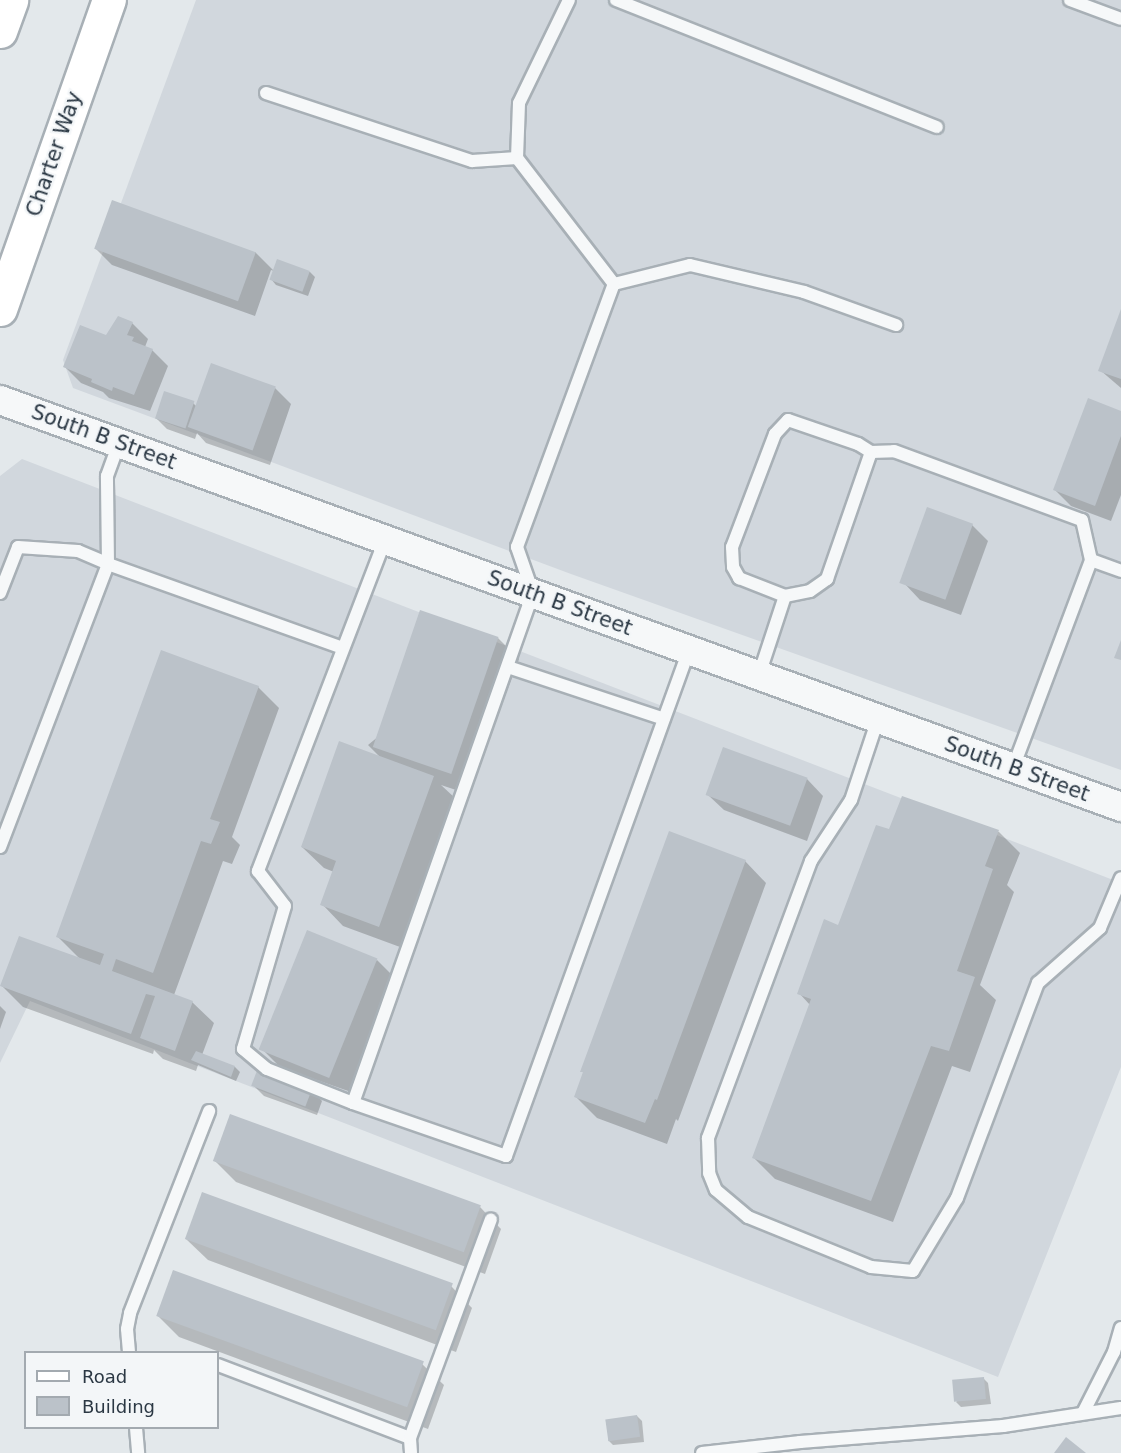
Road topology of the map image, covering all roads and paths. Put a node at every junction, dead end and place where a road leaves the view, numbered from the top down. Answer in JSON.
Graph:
{"nodes":[{"id":1,"x":11,"y":0,"type":"edge"},
{"id":2,"x":109,"y":0,"type":"edge"},
{"id":3,"x":569,"y":0,"type":"edge"},
{"id":4,"x":616,"y":0,"type":"edge"},
{"id":5,"x":1070,"y":0,"type":"edge"},
{"id":6,"x":1121,"y":19,"type":"edge"},
{"id":7,"x":0,"y":31,"type":"edge"},
{"id":8,"x":266,"y":93,"type":"dead end"},
{"id":9,"x":936,"y":127,"type":"dead end"},
{"id":10,"x":517,"y":158,"type":"junction"},
{"id":11,"x":614,"y":284,"type":"junction"},
{"id":12,"x":0,"y":309,"type":"edge"},
{"id":13,"x":896,"y":325,"type":"dead end"},
{"id":14,"x":0,"y":400,"type":"edge"},
{"id":15,"x":119,"y":443,"type":"junction"},
{"id":16,"x":871,"y":452,"type":"junction"},
{"id":17,"x":385,"y":540,"type":"junction"},
{"id":18,"x":1091,"y":560,"type":"junction"},
{"id":19,"x":108,"y":564,"type":"junction"},
{"id":20,"x":1120,"y":566,"type":"edge"},
{"id":21,"x":0,"y":593,"type":"edge"},
{"id":22,"x":532,"y":593,"type":"junction"},
{"id":23,"x":785,"y":596,"type":"junction"},
{"id":24,"x":342,"y":648,"type":"junction"},
{"id":25,"x":688,"y":650,"type":"junction"},
{"id":26,"x":508,"y":667,"type":"junction"},
{"id":27,"x":759,"y":675,"type":"junction"},
{"id":28,"x":664,"y":719,"type":"junction"},
{"id":29,"x":878,"y":719,"type":"junction"},
{"id":30,"x":1013,"y":768,"type":"junction"},
{"id":31,"x":1121,"y":807,"type":"edge"},
{"id":32,"x":0,"y":847,"type":"edge"},
{"id":33,"x":1121,"y":878,"type":"edge"},
{"id":34,"x":353,"y":1103,"type":"junction"},
{"id":35,"x":209,"y":1112,"type":"dead end"},
{"id":36,"x":491,"y":1219,"type":"dead end"},
{"id":37,"x":1121,"y":1328,"type":"edge"},
{"id":38,"x":129,"y":1351,"type":"edge"},
{"id":39,"x":219,"y":1365,"type":"edge"},
{"id":40,"x":1121,"y":1408,"type":"edge"},
{"id":41,"x":1083,"y":1413,"type":"junction"},
{"id":42,"x":136,"y":1429,"type":"edge"},
{"id":43,"x":410,"y":1438,"type":"junction"},
{"id":44,"x":138,"y":1453,"type":"edge"},
{"id":45,"x":411,"y":1453,"type":"edge"},
{"id":46,"x":702,"y":1453,"type":"edge"}],
"edges":[{"from":1,"to":7,"type":"main road"},
{"from":2,"to":12,"type":"main road","name":"Charter Way"},
{"from":3,"to":10,"type":"lane"},
{"from":4,"to":9,"type":"lane"},
{"from":5,"to":6,"type":"lane"},
{"from":8,"to":10,"type":"lane"},
{"from":10,"to":11,"type":"lane"},
{"from":11,"to":13,"type":"lane"},
{"from":11,"to":22,"type":"lane"},
{"from":14,"to":15,"type":"street","name":"South B Street"},
{"from":15,"to":17,"type":"street","name":"South B Street"},
{"from":15,"to":19,"type":"lane"},
{"from":16,"to":18,"type":"lane"},
{"from":16,"to":23,"type":"lane"},
{"from":16,"to":23,"type":"lane"},
{"from":17,"to":22,"type":"street","name":"South B Street"},
{"from":17,"to":24,"type":"lane"},
{"from":18,"to":20,"type":"lane"},
{"from":18,"to":30,"type":"lane"},
{"from":19,"to":21,"type":"lane"},
{"from":19,"to":24,"type":"lane"},
{"from":19,"to":32,"type":"lane"},
{"from":22,"to":25,"type":"street","name":"South B Street"},
{"from":22,"to":26,"type":"lane"},
{"from":23,"to":27,"type":"lane"},
{"from":24,"to":34,"type":"lane"},
{"from":25,"to":27,"type":"street","name":"South B Street"},
{"from":25,"to":28,"type":"lane"},
{"from":26,"to":28,"type":"lane"},
{"from":26,"to":34,"type":"lane"},
{"from":27,"to":29,"type":"street","name":"South B Street"},
{"from":28,"to":34,"type":"lane"},
{"from":29,"to":30,"type":"street","name":"South B Street"},
{"from":29,"to":33,"type":"lane"},
{"from":30,"to":31,"type":"street","name":"South B Street"},
{"from":35,"to":38,"type":"lane"},
{"from":36,"to":43,"type":"lane"},
{"from":37,"to":41,"type":"lane"},
{"from":39,"to":43,"type":"lane"},
{"from":40,"to":41,"type":"lane"},
{"from":41,"to":46,"type":"lane"},
{"from":42,"to":44,"type":"lane"},
{"from":43,"to":45,"type":"lane"}]}
